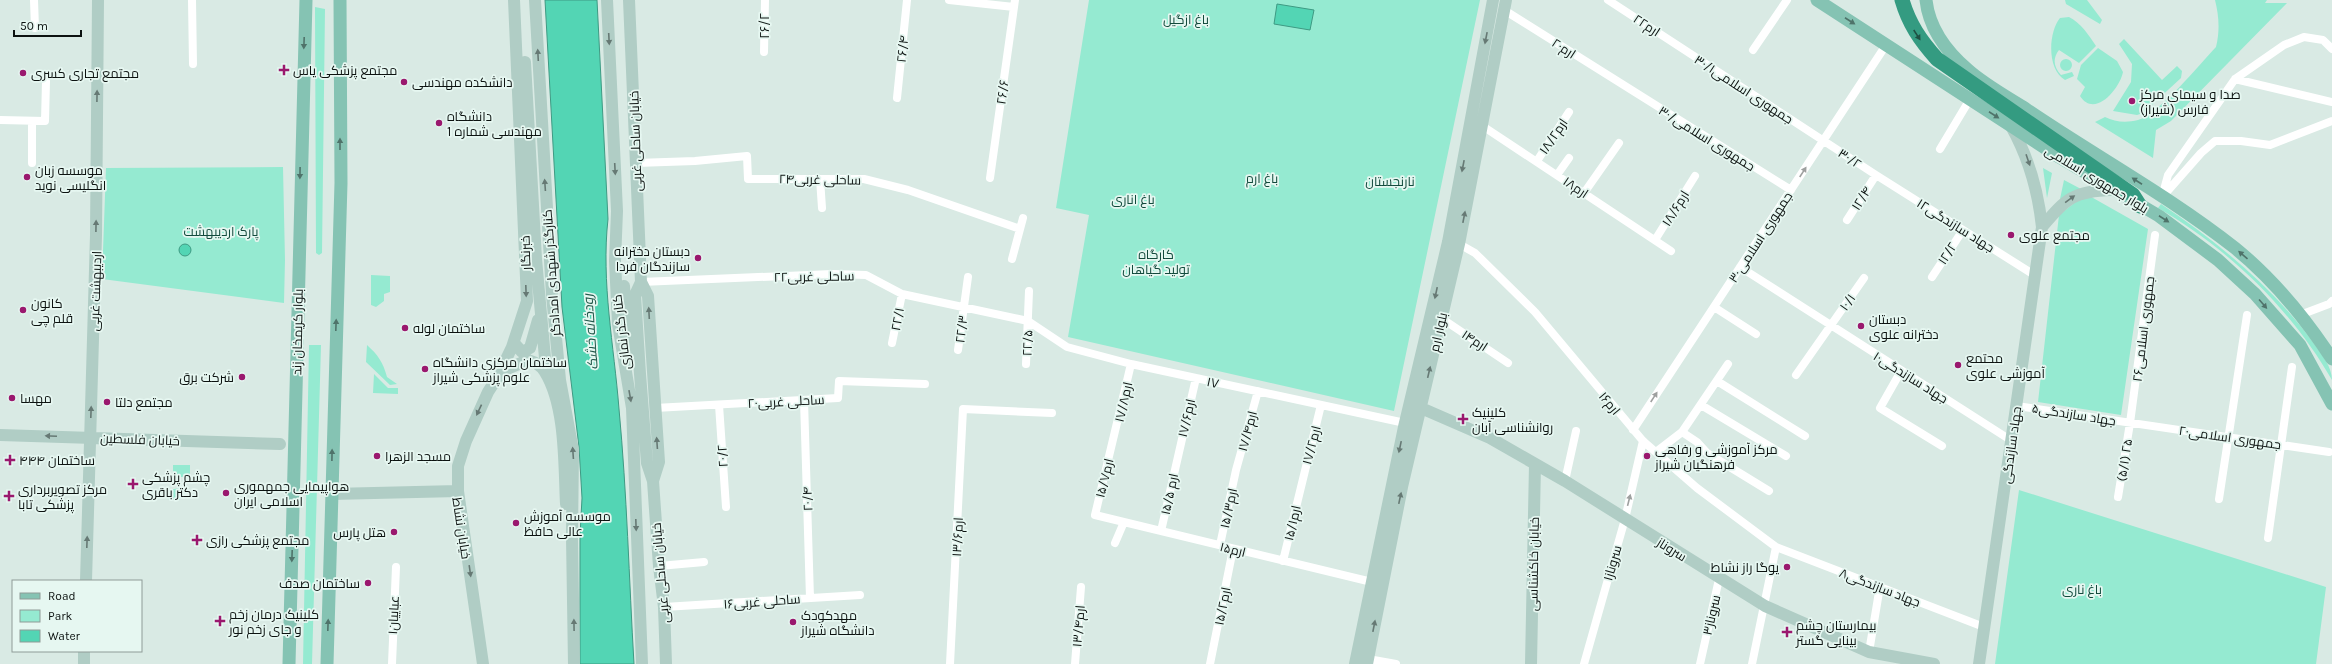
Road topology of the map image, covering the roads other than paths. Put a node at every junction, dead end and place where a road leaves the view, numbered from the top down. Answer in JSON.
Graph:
{"nodes":[{"id":1,"x":34,"y":0,"type":"edge"},
{"id":2,"x":98,"y":0,"type":"edge"},
{"id":3,"x":192,"y":0,"type":"edge"},
{"id":4,"x":514,"y":0,"type":"edge"},
{"id":5,"x":522,"y":0,"type":"edge"},
{"id":6,"x":535,"y":0,"type":"edge"},
{"id":7,"x":607,"y":0,"type":"edge"},
{"id":8,"x":629,"y":0,"type":"edge"},
{"id":9,"x":765,"y":0,"type":"edge"},
{"id":10,"x":906,"y":0,"type":"edge"},
{"id":11,"x":949,"y":0,"type":"edge"},
{"id":12,"x":1494,"y":0,"type":"edge"},
{"id":13,"x":1608,"y":0,"type":"edge"},
{"id":14,"x":1787,"y":0,"type":"edge"},
{"id":15,"x":1817,"y":0,"type":"edge"},
{"id":16,"x":1902,"y":0,"type":"edge"},
{"id":17,"x":1926,"y":0,"type":"edge"},
{"id":18,"x":307,"y":1,"type":"edge"},
{"id":19,"x":339,"y":2,"type":"edge"},
{"id":20,"x":1014,"y":3,"type":"edge"},
{"id":21,"x":1505,"y":5,"type":"edge"},
{"id":22,"x":35,"y":28,"type":"dead end"},
{"id":23,"x":1665,"y":37,"type":"joint"},
{"id":24,"x":1886,"y":45,"type":"junction"},
{"id":25,"x":2332,"y":49,"type":"edge"},
{"id":26,"x":1753,"y":50,"type":"dead end"},
{"id":27,"x":764,"y":52,"type":"dead end"},
{"id":28,"x":193,"y":64,"type":"dead end"},
{"id":29,"x":2235,"y":79,"type":"junction"},
{"id":30,"x":46,"y":81,"type":"dead end"},
{"id":31,"x":1623,"y":86,"type":"joint"},
{"id":32,"x":897,"y":98,"type":"dead end"},
{"id":33,"x":1970,"y":99,"type":"junction"},
{"id":34,"x":2332,"y":102,"type":"edge"},
{"id":35,"x":1569,"y":112,"type":"dead end"},
{"id":36,"x":0,"y":120,"type":"edge"},
{"id":37,"x":32,"y":121,"type":"junction"},
{"id":38,"x":2332,"y":121,"type":"edge"},
{"id":39,"x":1481,"y":125,"type":"junction"},
{"id":40,"x":2010,"y":126,"type":"junction"},
{"id":41,"x":1823,"y":140,"type":"junction"},
{"id":42,"x":1619,"y":143,"type":"dead end"},
{"id":43,"x":1940,"y":149,"type":"dead end"},
{"id":44,"x":1569,"y":158,"type":"dead end"},
{"id":45,"x":1536,"y":161,"type":"junction"},
{"id":46,"x":32,"y":163,"type":"dead end"},
{"id":47,"x":636,"y":163,"type":"junction"},
{"id":48,"x":1557,"y":175,"type":"junction"},
{"id":49,"x":1876,"y":175,"type":"junction"},
{"id":50,"x":1695,"y":176,"type":"dead end"},
{"id":51,"x":990,"y":178,"type":"dead end"},
{"id":52,"x":820,"y":179,"type":"junction"},
{"id":53,"x":1791,"y":190,"type":"junction"},
{"id":54,"x":2112,"y":190,"type":"junction"},
{"id":55,"x":1584,"y":193,"type":"junction"},
{"id":56,"x":2162,"y":197,"type":"junction"},
{"id":57,"x":2140,"y":206,"type":"junction"},
{"id":58,"x":822,"y":208,"type":"dead end"},
{"id":59,"x":617,"y":211,"type":"junction"},
{"id":60,"x":1023,"y":218,"type":"dead end"},
{"id":61,"x":1847,"y":220,"type":"dead end"},
{"id":62,"x":2042,"y":227,"type":"junction"},
{"id":63,"x":1020,"y":229,"type":"junction"},
{"id":64,"x":1963,"y":230,"type":"junction"},
{"id":65,"x":2155,"y":235,"type":"dead end"},
{"id":66,"x":1655,"y":240,"type":"junction"},
{"id":67,"x":1459,"y":244,"type":"junction"},
{"id":68,"x":1671,"y":251,"type":"dead end"},
{"id":69,"x":1012,"y":259,"type":"dead end"},
{"id":70,"x":1740,"y":267,"type":"junction"},
{"id":71,"x":2036,"y":276,"type":"junction"},
{"id":72,"x":968,"y":277,"type":"dead end"},
{"id":73,"x":1932,"y":277,"type":"dead end"},
{"id":74,"x":1864,"y":278,"type":"dead end"},
{"id":75,"x":641,"y":282,"type":"junction"},
{"id":76,"x":1030,"y":291,"type":"dead end"},
{"id":77,"x":902,"y":294,"type":"junction"},
{"id":78,"x":2332,"y":301,"type":"edge"},
{"id":79,"x":964,"y":307,"type":"junction"},
{"id":80,"x":1714,"y":307,"type":"junction"},
{"id":81,"x":540,"y":312,"type":"junction"},
{"id":82,"x":2247,"y":315,"type":"dead end"},
{"id":83,"x":2300,"y":315,"type":"junction"},
{"id":84,"x":1441,"y":318,"type":"junction"},
{"id":85,"x":1028,"y":321,"type":"junction"},
{"id":86,"x":1831,"y":326,"type":"junction"},
{"id":87,"x":1756,"y":334,"type":"dead end"},
{"id":88,"x":514,"y":343,"type":"junction"},
{"id":89,"x":892,"y":343,"type":"dead end"},
{"id":90,"x":958,"y":350,"type":"dead end"},
{"id":91,"x":2332,"y":359,"type":"edge"},
{"id":92,"x":1508,"y":363,"type":"dead end"},
{"id":93,"x":1026,"y":364,"type":"dead end"},
{"id":94,"x":1131,"y":364,"type":"junction"},
{"id":95,"x":1728,"y":364,"type":"dead end"},
{"id":96,"x":2292,"y":367,"type":"dead end"},
{"id":97,"x":1901,"y":371,"type":"junction"},
{"id":98,"x":640,"y":374,"type":"junction"},
{"id":99,"x":1796,"y":375,"type":"dead end"},
{"id":100,"x":498,"y":378,"type":"junction"},
{"id":101,"x":1196,"y":378,"type":"junction"},
{"id":102,"x":550,"y":381,"type":"junction"},
{"id":103,"x":1717,"y":381,"type":"junction"},
{"id":104,"x":925,"y":384,"type":"dead end"},
{"id":105,"x":1258,"y":391,"type":"junction"},
{"id":106,"x":804,"y":400,"type":"junction"},
{"id":107,"x":2332,"y":404,"type":"edge"},
{"id":108,"x":719,"y":405,"type":"junction"},
{"id":109,"x":1321,"y":405,"type":"junction"},
{"id":110,"x":1701,"y":405,"type":"junction"},
{"id":111,"x":2017,"y":406,"type":"junction"},
{"id":112,"x":655,"y":408,"type":"junction"},
{"id":113,"x":1421,"y":408,"type":"junction"},
{"id":114,"x":296,"y":411,"type":"junction"},
{"id":115,"x":1052,"y":413,"type":"dead end"},
{"id":116,"x":1405,"y":423,"type":"junction"},
{"id":117,"x":2130,"y":423,"type":"junction"},
{"id":118,"x":1633,"y":430,"type":"junction"},
{"id":119,"x":1576,"y":431,"type":"dead end"},
{"id":120,"x":1682,"y":432,"type":"junction"},
{"id":121,"x":0,"y":434,"type":"edge"},
{"id":122,"x":1805,"y":436,"type":"dead end"},
{"id":123,"x":2230,"y":437,"type":"junction"},
{"id":124,"x":90,"y":438,"type":"junction"},
{"id":125,"x":1114,"y":441,"type":"joint"},
{"id":126,"x":1643,"y":441,"type":"junction"},
{"id":127,"x":2012,"y":441,"type":"junction"},
{"id":128,"x":280,"y":444,"type":"junction"},
{"id":129,"x":2283,"y":445,"type":"junction"},
{"id":130,"x":1942,"y":446,"type":"dead end"},
{"id":131,"x":1656,"y":452,"type":"junction"},
{"id":132,"x":2329,"y":452,"type":"dead end"},
{"id":133,"x":1786,"y":456,"type":"dead end"},
{"id":134,"x":1177,"y":458,"type":"joint"},
{"id":135,"x":295,"y":463,"type":"junction"},
{"id":136,"x":1535,"y":464,"type":"junction"},
{"id":137,"x":1236,"y":470,"type":"joint"},
{"id":138,"x":653,"y":481,"type":"junction"},
{"id":139,"x":1565,"y":481,"type":"junction"},
{"id":140,"x":1300,"y":485,"type":"joint"},
{"id":141,"x":458,"y":491,"type":"junction"},
{"id":142,"x":1769,"y":491,"type":"dead end"},
{"id":143,"x":332,"y":494,"type":"junction"},
{"id":144,"x":2118,"y":498,"type":"dead end"},
{"id":145,"x":2219,"y":500,"type":"dead end"},
{"id":146,"x":726,"y":507,"type":"dead end"},
{"id":147,"x":1095,"y":515,"type":"joint"},
{"id":148,"x":1624,"y":519,"type":"junction"},
{"id":149,"x":1124,"y":522,"type":"junction"},
{"id":150,"x":1160,"y":531,"type":"junction"},
{"id":151,"x":572,"y":537,"type":"junction"},
{"id":152,"x":2268,"y":538,"type":"dead end"},
{"id":153,"x":1115,"y":543,"type":"dead end"},
{"id":154,"x":1220,"y":545,"type":"junction"},
{"id":155,"x":1776,"y":547,"type":"junction"},
{"id":156,"x":1233,"y":549,"type":"junction"},
{"id":157,"x":1283,"y":561,"type":"junction"},
{"id":158,"x":704,"y":562,"type":"dead end"},
{"id":159,"x":659,"y":566,"type":"junction"},
{"id":160,"x":396,"y":567,"type":"dead end"},
{"id":161,"x":1719,"y":579,"type":"junction"},
{"id":162,"x":86,"y":580,"type":"edge"},
{"id":163,"x":1377,"y":583,"type":"junction"},
{"id":164,"x":1880,"y":586,"type":"junction"},
{"id":165,"x":1081,"y":587,"type":"dead end"},
{"id":166,"x":860,"y":595,"type":"dead end"},
{"id":167,"x":810,"y":598,"type":"junction"},
{"id":168,"x":1765,"y":606,"type":"junction"},
{"id":169,"x":664,"y":607,"type":"junction"},
{"id":170,"x":1984,"y":627,"type":"junction"},
{"id":171,"x":84,"y":652,"type":"edge"},
{"id":172,"x":1869,"y":652,"type":"junction"},
{"id":173,"x":1368,"y":662,"type":"edge"},
{"id":174,"x":84,"y":664,"type":"edge"},
{"id":175,"x":289,"y":664,"type":"edge"},
{"id":176,"x":327,"y":664,"type":"edge"},
{"id":177,"x":392,"y":664,"type":"edge"},
{"id":178,"x":483,"y":664,"type":"edge"},
{"id":179,"x":574,"y":664,"type":"edge"},
{"id":180,"x":642,"y":664,"type":"edge"},
{"id":181,"x":666,"y":664,"type":"edge"},
{"id":182,"x":950,"y":664,"type":"edge"},
{"id":183,"x":1074,"y":664,"type":"edge"},
{"id":184,"x":1210,"y":664,"type":"edge"},
{"id":185,"x":1355,"y":664,"type":"edge"},
{"id":186,"x":1396,"y":664,"type":"edge"},
{"id":187,"x":1531,"y":664,"type":"edge"},
{"id":188,"x":1584,"y":664,"type":"edge"},
{"id":189,"x":1700,"y":664,"type":"edge"},
{"id":190,"x":1752,"y":664,"type":"edge"},
{"id":191,"x":1934,"y":664,"type":"edge"},
{"id":192,"x":1980,"y":664,"type":"edge"}],
"edges":[{"from":1,"to":22,"type":"street"},
{"from":124,"to":2,"type":"main road","name":"اردیبهشت غربی","one_way":true},
{"from":3,"to":28,"type":"street"},
{"from":4,"to":88,"type":"main road","name":"خبرنگار","one_way":true},
{"from":5,"to":81,"type":"main road"},
{"from":151,"to":6,"type":"main road","name":"کنارگذر شهدای امدادگر","one_way":true},
{"from":7,"to":59,"type":"main road","name":"کنار گذر نمازی","one_way":true},
{"from":8,"to":47,"type":"main road","name":"خیابان ساحلی غربی"},
{"from":9,"to":27,"type":"street","name":"۲۶/۲"},
{"from":10,"to":32,"type":"street","name":"۲۶/۴"},
{"from":11,"to":20,"type":"street"},
{"from":12,"to":116,"type":"main road","name":"بلوار ارم","one_way":true},
{"from":13,"to":23,"type":"street","name":"ارم۲۲"},
{"from":14,"to":26,"type":"street"},
{"from":15,"to":24,"type":"main road","name":"بلوار جمهوری اسلامی","one_way":true},
{"from":16,"to":57,"type":"highway","one_way":true},
{"from":56,"to":17,"type":"main road","name":"بلوار جمهوری اسلامی","one_way":true},
{"from":18,"to":114,"type":"main road","name":"بلوار کریمخان زند","one_way":true},
{"from":143,"to":19,"type":"main road","one_way":true},
{"from":20,"to":51,"type":"street","name":"۲۶/۶"},
{"from":21,"to":31,"type":"street","name":"ارم۲۰"},
{"from":21,"to":39,"type":"main road","name":"بلوار ارم"},
{"from":23,"to":41,"type":"street","name":"۳۰/۱جمهوری اسلامی"},
{"from":24,"to":33,"type":"main road","name":"بلوار جمهوری اسلامی"},
{"from":24,"to":41,"type":"street","name":"جمهوری اسلامی۳۰"},
{"from":25,"to":29,"type":"street"},
{"from":29,"to":34,"type":"street"},
{"from":29,"to":56,"type":"street"},
{"from":30,"to":37,"type":"street"},
{"from":31,"to":53,"type":"street","name":"۳۰/جمهوری اسلامی"},
{"from":33,"to":40,"type":"main road","name":"بلوار جمهوری اسلامی","one_way":true},
{"from":33,"to":43,"type":"street"},
{"from":35,"to":45,"type":"street","name":"۱۸/۲ارم"},
{"from":36,"to":37,"type":"street"},
{"from":37,"to":46,"type":"street"},
{"from":38,"to":56,"type":"street"},
{"from":39,"to":45,"type":"street","name":"ارم۱۸"},
{"from":67,"to":39,"type":"main road","name":"بلوار ارم","one_way":true},
{"from":40,"to":54,"type":"main road","name":"بلوار جمهوری اسلامی"},
{"from":40,"to":62,"type":"main road","name":"جهاد سازندگی","one_way":true},
{"from":41,"to":49,"type":"street","name":"۳۰/۲"},
{"from":53,"to":41,"type":"street","name":"جمهوری اسلامی۳۰","one_way":true},
{"from":42,"to":55,"type":"street"},
{"from":44,"to":48,"type":"street"},
{"from":45,"to":48,"type":"street","name":"ارم۱۸"},
{"from":47,"to":52,"type":"street","name":"ساحلی غربی۲۴"},
{"from":47,"to":75,"type":"main road","name":"خیابان ساحلی غربی"},
{"from":48,"to":55,"type":"street","name":"ارم۱۸"},
{"from":49,"to":61,"type":"street","name":"۱۲/۴"},
{"from":49,"to":64,"type":"street","name":"جهاد سازندگی۱۲"},
{"from":50,"to":66,"type":"street","name":"۱۸/۶ارم"},
{"from":52,"to":58,"type":"street"},
{"from":52,"to":63,"type":"street","name":"ساحلی غربی۲۴"},
{"from":53,"to":70,"type":"street","name":"جمهوری اسلامی۳۰"},
{"from":54,"to":57,"type":"main road","name":"بلوار جمهوری اسلامی"},
{"from":62,"to":54,"type":"main road","one_way":true},
{"from":55,"to":66,"type":"street","name":"ارم۱۸"},
{"from":83,"to":56,"type":"main road","name":"بلوار جمهوری اسلامی","one_way":true},
{"from":57,"to":107,"type":"main road","name":"بلوار جمهوری اسلامی","one_way":true},
{"from":59,"to":98,"type":"main road"},
{"from":59,"to":180,"type":"main road","name":"کنار گذر نمازی","one_way":true},
{"from":60,"to":63,"type":"street"},
{"from":62,"to":71,"type":"main road","name":"جهاد سازندگی"},
{"from":63,"to":69,"type":"street"},
{"from":64,"to":71,"type":"street","name":"جهاد سازندگی۱۲"},
{"from":64,"to":73,"type":"street","name":"۱۲/۲"},
{"from":65,"to":117,"type":"street","name":"جمهوری اسلامی۲۶"},
{"from":66,"to":68,"type":"street","name":"ارم۱۸"},
{"from":67,"to":84,"type":"main road","name":"بلوار ارم"},
{"from":67,"to":118,"type":"street","name":"ارم۱۶"},
{"from":70,"to":80,"type":"street","name":"جمهوری اسلامی۳۰"},
{"from":70,"to":86,"type":"street","name":"جهاد سازندگی۱۰"},
{"from":71,"to":111,"type":"main road","name":"جهاد سازندگی"},
{"from":72,"to":79,"type":"street","name":"۲۲/۳"},
{"from":74,"to":86,"type":"street","name":"۱۰/۱"},
{"from":75,"to":77,"type":"street","name":"ساحلی غربی۲۲"},
{"from":75,"to":98,"type":"main road","name":"خیابان ساحلی غربی"},
{"from":112,"to":75,"type":"main road","name":"خیابان ساحلی غربی","one_way":true},
{"from":76,"to":85,"type":"street","name":"۲۲/۵"},
{"from":77,"to":79,"type":"street","name":"ساحلی غربی۲۲"},
{"from":77,"to":89,"type":"street","name":"۲۲/۱"},
{"from":78,"to":83,"type":"street"},
{"from":79,"to":85,"type":"street","name":"ساحلی غربی۲۲"},
{"from":79,"to":90,"type":"street","name":"۲۲/۳"},
{"from":80,"to":87,"type":"street"},
{"from":118,"to":80,"type":"street","name":"جمهوری اسلامی۳۰","one_way":true},
{"from":81,"to":88,"type":"main road"},
{"from":81,"to":102,"type":"main road"},
{"from":82,"to":123,"type":"street"},
{"from":83,"to":91,"type":"main road","name":"بلوار جمهوری اسلامی"},
{"from":84,"to":92,"type":"street","name":"ارم۱۴"},
{"from":113,"to":84,"type":"main road","name":"بلوار ارم","one_way":true},
{"from":85,"to":93,"type":"street","name":"۲۲/۵"},
{"from":85,"to":94,"type":"street","name":"۱۷"},
{"from":86,"to":97,"type":"street","name":"جهاد سازندگی۱۰"},
{"from":86,"to":99,"type":"street","name":"۱۰/۱"},
{"from":88,"to":100,"type":"main road","name":"خبرنگار"},
{"from":94,"to":101,"type":"street","name":"۱۷"},
{"from":94,"to":125,"type":"street","name":"ارم۱۷/۸"},
{"from":95,"to":103,"type":"street"},
{"from":96,"to":129,"type":"street"},
{"from":97,"to":127,"type":"street","name":"جهاد سازندگی۱۰"},
{"from":97,"to":130,"type":"street"},
{"from":98,"to":138,"type":"main road","name":"خیابان ساحلی غربی"},
{"from":100,"to":102,"type":"main road"},
{"from":100,"to":141,"type":"main road","name":"خبرنگار","one_way":true},
{"from":101,"to":105,"type":"street","name":"۱۷"},
{"from":101,"to":134,"type":"street","name":"ارم۱۷/۶"},
{"from":102,"to":151,"type":"main road"},
{"from":103,"to":110,"type":"street"},
{"from":103,"to":122,"type":"street"},
{"from":104,"to":106,"type":"street","name":"ساحلی غربی۲۰"},
{"from":105,"to":109,"type":"street","name":"۱۷"},
{"from":105,"to":137,"type":"street","name":"ارم۱۷/۴"},
{"from":106,"to":108,"type":"street","name":"ساحلی غربی۲۰"},
{"from":106,"to":167,"type":"street","name":"۲۰/۴"},
{"from":108,"to":112,"type":"street","name":"ساحلی غربی۲۰"},
{"from":108,"to":146,"type":"street","name":"۲۰/۲"},
{"from":109,"to":116,"type":"street","name":"۱۷"},
{"from":109,"to":140,"type":"street","name":"ارم۱۷/۲"},
{"from":110,"to":120,"type":"street"},
{"from":110,"to":133,"type":"street"},
{"from":111,"to":117,"type":"street","name":"جهاد سازندگی۵"},
{"from":111,"to":127,"type":"main road","name":"جهاد سازندگی"},
{"from":138,"to":112,"type":"main road","name":"خیابان ساحلی غربی","one_way":true},
{"from":113,"to":136,"type":"main road","name":"سروناز"},
{"from":163,"to":113,"type":"main road","name":"بلوار ارم","one_way":true},
{"from":114,"to":128,"type":"main road"},
{"from":114,"to":135,"type":"main road","name":"بلوار کریمخان زند"},
{"from":115,"to":182,"type":"street","name":"۱۳/۶ارم"},
{"from":116,"to":163,"type":"main road","name":"بلوار ارم","one_way":true},
{"from":117,"to":123,"type":"street","name":"جمهوری اسلامی۲۰"},
{"from":117,"to":144,"type":"street","name":"(۵/۱) ۲۵"},
{"from":118,"to":126,"type":"street","name":"ارم۱۶"},
{"from":119,"to":139,"type":"street"},
{"from":120,"to":131,"type":"street"},
{"from":120,"to":142,"type":"street"},
{"from":124,"to":121,"type":"main road","name":"خیابان فلسطین","one_way":true},
{"from":123,"to":129,"type":"street","name":"جمهوری اسلامی۲۰"},
{"from":123,"to":145,"type":"street"},
{"from":124,"to":128,"type":"main road","name":"خیابان فلسطین"},
{"from":162,"to":124,"type":"main road","name":"اردیبهشت غربی","one_way":true},
{"from":125,"to":147,"type":"street","name":"ارم۱۵/۷"},
{"from":126,"to":131,"type":"street","name":"ارم۱۶"},
{"from":148,"to":126,"type":"street","name":"سروناز۱","one_way":true},
{"from":127,"to":170,"type":"main road","name":"جهاد سازندگی"},
{"from":128,"to":135,"type":"main road"},
{"from":129,"to":132,"type":"street","name":"جمهوری اسلامی۲۰"},
{"from":129,"to":152,"type":"street"},
{"from":131,"to":155,"type":"street","name":"ارم۱۶"},
{"from":134,"to":150,"type":"street","name":"ارم ۱۵/۵"},
{"from":135,"to":175,"type":"main road","name":"بلوار کریمخان زند","one_way":true},
{"from":136,"to":139,"type":"main road","name":"سروناز"},
{"from":136,"to":187,"type":"main road","name":"خیابان خاکشناسی"},
{"from":137,"to":154,"type":"street","name":"ارم۱۵/۳"},
{"from":138,"to":159,"type":"main road","name":"خیابان ساحلی غربی"},
{"from":139,"to":148,"type":"main road","name":"سروناز"},
{"from":140,"to":157,"type":"street","name":"ارم۱۵/۱"},
{"from":141,"to":143,"type":"main road","name":"خیابان نشاط"},
{"from":141,"to":178,"type":"main road","name":"خیابان نشاط","one_way":true},
{"from":176,"to":143,"type":"main road","one_way":true},
{"from":147,"to":149,"type":"street","name":"ارم۱۵"},
{"from":148,"to":161,"type":"main road","name":"سروناز"},
{"from":148,"to":188,"type":"street","name":"سروناز۱"},
{"from":149,"to":150,"type":"street","name":"ارم۱۵"},
{"from":149,"to":153,"type":"street"},
{"from":150,"to":154,"type":"street","name":"ارم۱۵"},
{"from":179,"to":151,"type":"main road","name":"کنارگذر شهدای امدادگر","one_way":true},
{"from":154,"to":156,"type":"street","name":"ارم۱۵"},
{"from":155,"to":164,"type":"street","name":"جهاد سازندگی۸"},
{"from":155,"to":168,"type":"street"},
{"from":156,"to":157,"type":"street","name":"ارم۱۵"},
{"from":156,"to":184,"type":"street","name":"۱۵/۲ارم"},
{"from":157,"to":163,"type":"street","name":"ارم۱۵"},
{"from":158,"to":159,"type":"street"},
{"from":159,"to":169,"type":"main road","name":"خیابان ساحلی غربی"},
{"from":160,"to":177,"type":"street","name":"عباییان۱"},
{"from":161,"to":168,"type":"main road","name":"سروناز"},
{"from":161,"to":189,"type":"street","name":"سروناز۳"},
{"from":173,"to":163,"type":"main road","name":"بلوار ارم","one_way":true},
{"from":163,"to":185,"type":"main road","name":"بلوار ارم"},
{"from":164,"to":170,"type":"street","name":"جهاد سازندگی۸"},
{"from":164,"to":172,"type":"street"},
{"from":165,"to":183,"type":"street","name":"۱۳/۴ارم"},
{"from":166,"to":167,"type":"street","name":"ساحلی غربی۱۶"},
{"from":167,"to":169,"type":"street","name":"ساحلی غربی۱۶"},
{"from":168,"to":172,"type":"main road","name":"سروناز"},
{"from":168,"to":190,"type":"street"},
{"from":169,"to":181,"type":"main road","name":"خیابان ساحلی غربی"},
{"from":170,"to":192,"type":"main road","name":"جهاد سازندگی"},
{"from":171,"to":174,"type":"main road"},
{"from":172,"to":191,"type":"main road","name":"سروناز"},
{"from":173,"to":186,"type":"street"}]}
